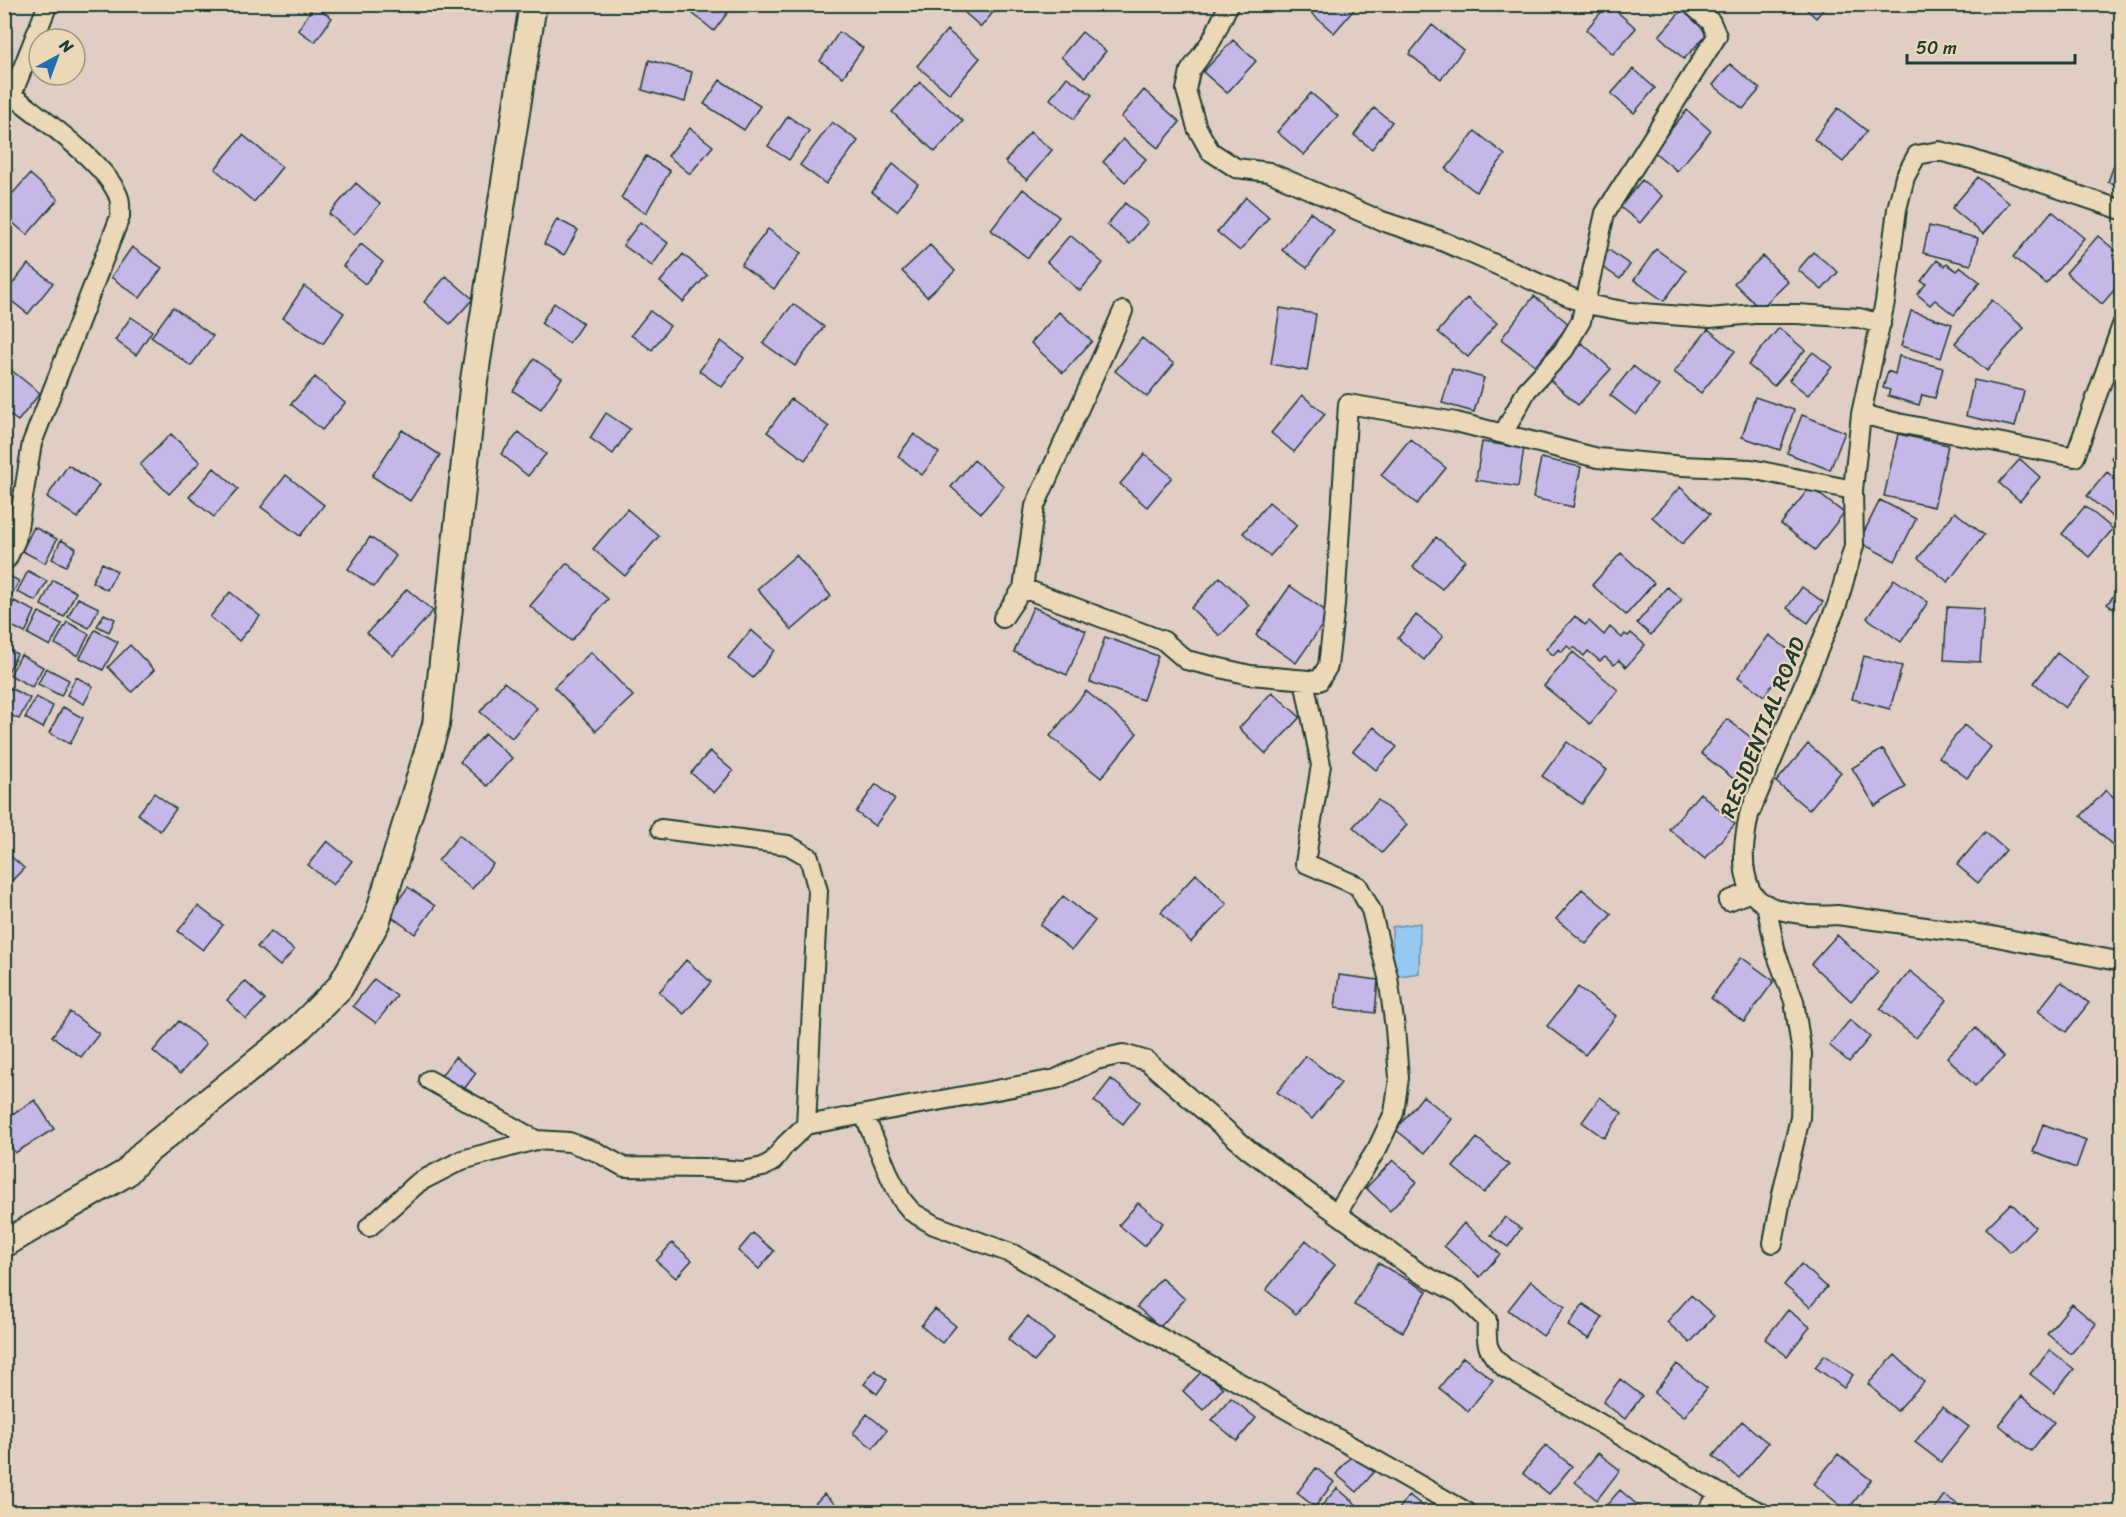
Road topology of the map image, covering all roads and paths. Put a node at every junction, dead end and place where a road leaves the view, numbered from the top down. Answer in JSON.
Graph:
{"nodes":[{"id":1,"x":48,"y":4,"type":"edge"},
{"id":2,"x":533,"y":4,"type":"edge"},
{"id":3,"x":1229,"y":4,"type":"edge"},
{"id":4,"x":1691,"y":4,"type":"edge"},
{"id":5,"x":8,"y":95,"type":"edge"},
{"id":6,"x":2121,"y":210,"type":"edge"},
{"id":7,"x":1586,"y":304,"type":"junction"},
{"id":8,"x":1123,"y":311,"type":"dead end"},
{"id":9,"x":1881,"y":324,"type":"junction"},
{"id":10,"x":2121,"y":325,"type":"edge"},
{"id":11,"x":1861,"y":414,"type":"junction"},
{"id":12,"x":1503,"y":434,"type":"junction"},
{"id":13,"x":1853,"y":490,"type":"junction"},
{"id":14,"x":4,"y":560,"type":"edge"},
{"id":15,"x":1023,"y":588,"type":"junction"},
{"id":16,"x":1003,"y":618,"type":"dead end"},
{"id":17,"x":1304,"y":680,"type":"junction"},
{"id":18,"x":661,"y":829,"type":"dead end"},
{"id":19,"x":1751,"y":892,"type":"junction"},
{"id":20,"x":1728,"y":901,"type":"dead end"},
{"id":21,"x":1766,"y":904,"type":"junction"},
{"id":22,"x":2121,"y":962,"type":"edge"},
{"id":23,"x":429,"y":1080,"type":"dead end"},
{"id":24,"x":864,"y":1114,"type":"junction"},
{"id":25,"x":806,"y":1125,"type":"junction"},
{"id":26,"x":536,"y":1140,"type":"junction"},
{"id":27,"x":1337,"y":1213,"type":"junction"},
{"id":28,"x":369,"y":1227,"type":"dead end"},
{"id":29,"x":1773,"y":1243,"type":"dead end"},
{"id":30,"x":4,"y":1244,"type":"edge"},
{"id":31,"x":1719,"y":1493,"type":"junction"},
{"id":32,"x":1467,"y":1512,"type":"edge"},
{"id":33,"x":1707,"y":1512,"type":"edge"},
{"id":34,"x":1760,"y":1512,"type":"edge"}],
"edges":[{"from":1,"to":5,"type":"street"},
{"from":2,"to":30,"type":"main road"},
{"from":3,"to":7,"type":"street"},
{"from":4,"to":7,"type":"street"},
{"from":5,"to":14,"type":"street"},
{"from":6,"to":9,"type":"street","name":"RESIDENTIAL ROAD"},
{"from":7,"to":9,"type":"street"},
{"from":7,"to":12,"type":"street"},
{"from":8,"to":15,"type":"street"},
{"from":9,"to":11,"type":"street","name":"RESIDENTIAL ROAD"},
{"from":10,"to":11,"type":"street"},
{"from":11,"to":13,"type":"street","name":"RESIDENTIAL ROAD"},
{"from":12,"to":13,"type":"street"},
{"from":12,"to":17,"type":"street"},
{"from":13,"to":19,"type":"street","name":"RESIDENTIAL ROAD"},
{"from":15,"to":16,"type":"street"},
{"from":15,"to":17,"type":"street"},
{"from":17,"to":27,"type":"street"},
{"from":18,"to":25,"type":"street"},
{"from":19,"to":20,"type":"street"},
{"from":19,"to":21,"type":"street"},
{"from":21,"to":22,"type":"street"},
{"from":21,"to":29,"type":"street"},
{"from":23,"to":26,"type":"street"},
{"from":24,"to":25,"type":"street"},
{"from":24,"to":27,"type":"street"},
{"from":24,"to":32,"type":"street"},
{"from":25,"to":26,"type":"street"},
{"from":26,"to":28,"type":"street"},
{"from":27,"to":31,"type":"street"},
{"from":31,"to":33,"type":"street"},
{"from":31,"to":34,"type":"street"}]}
